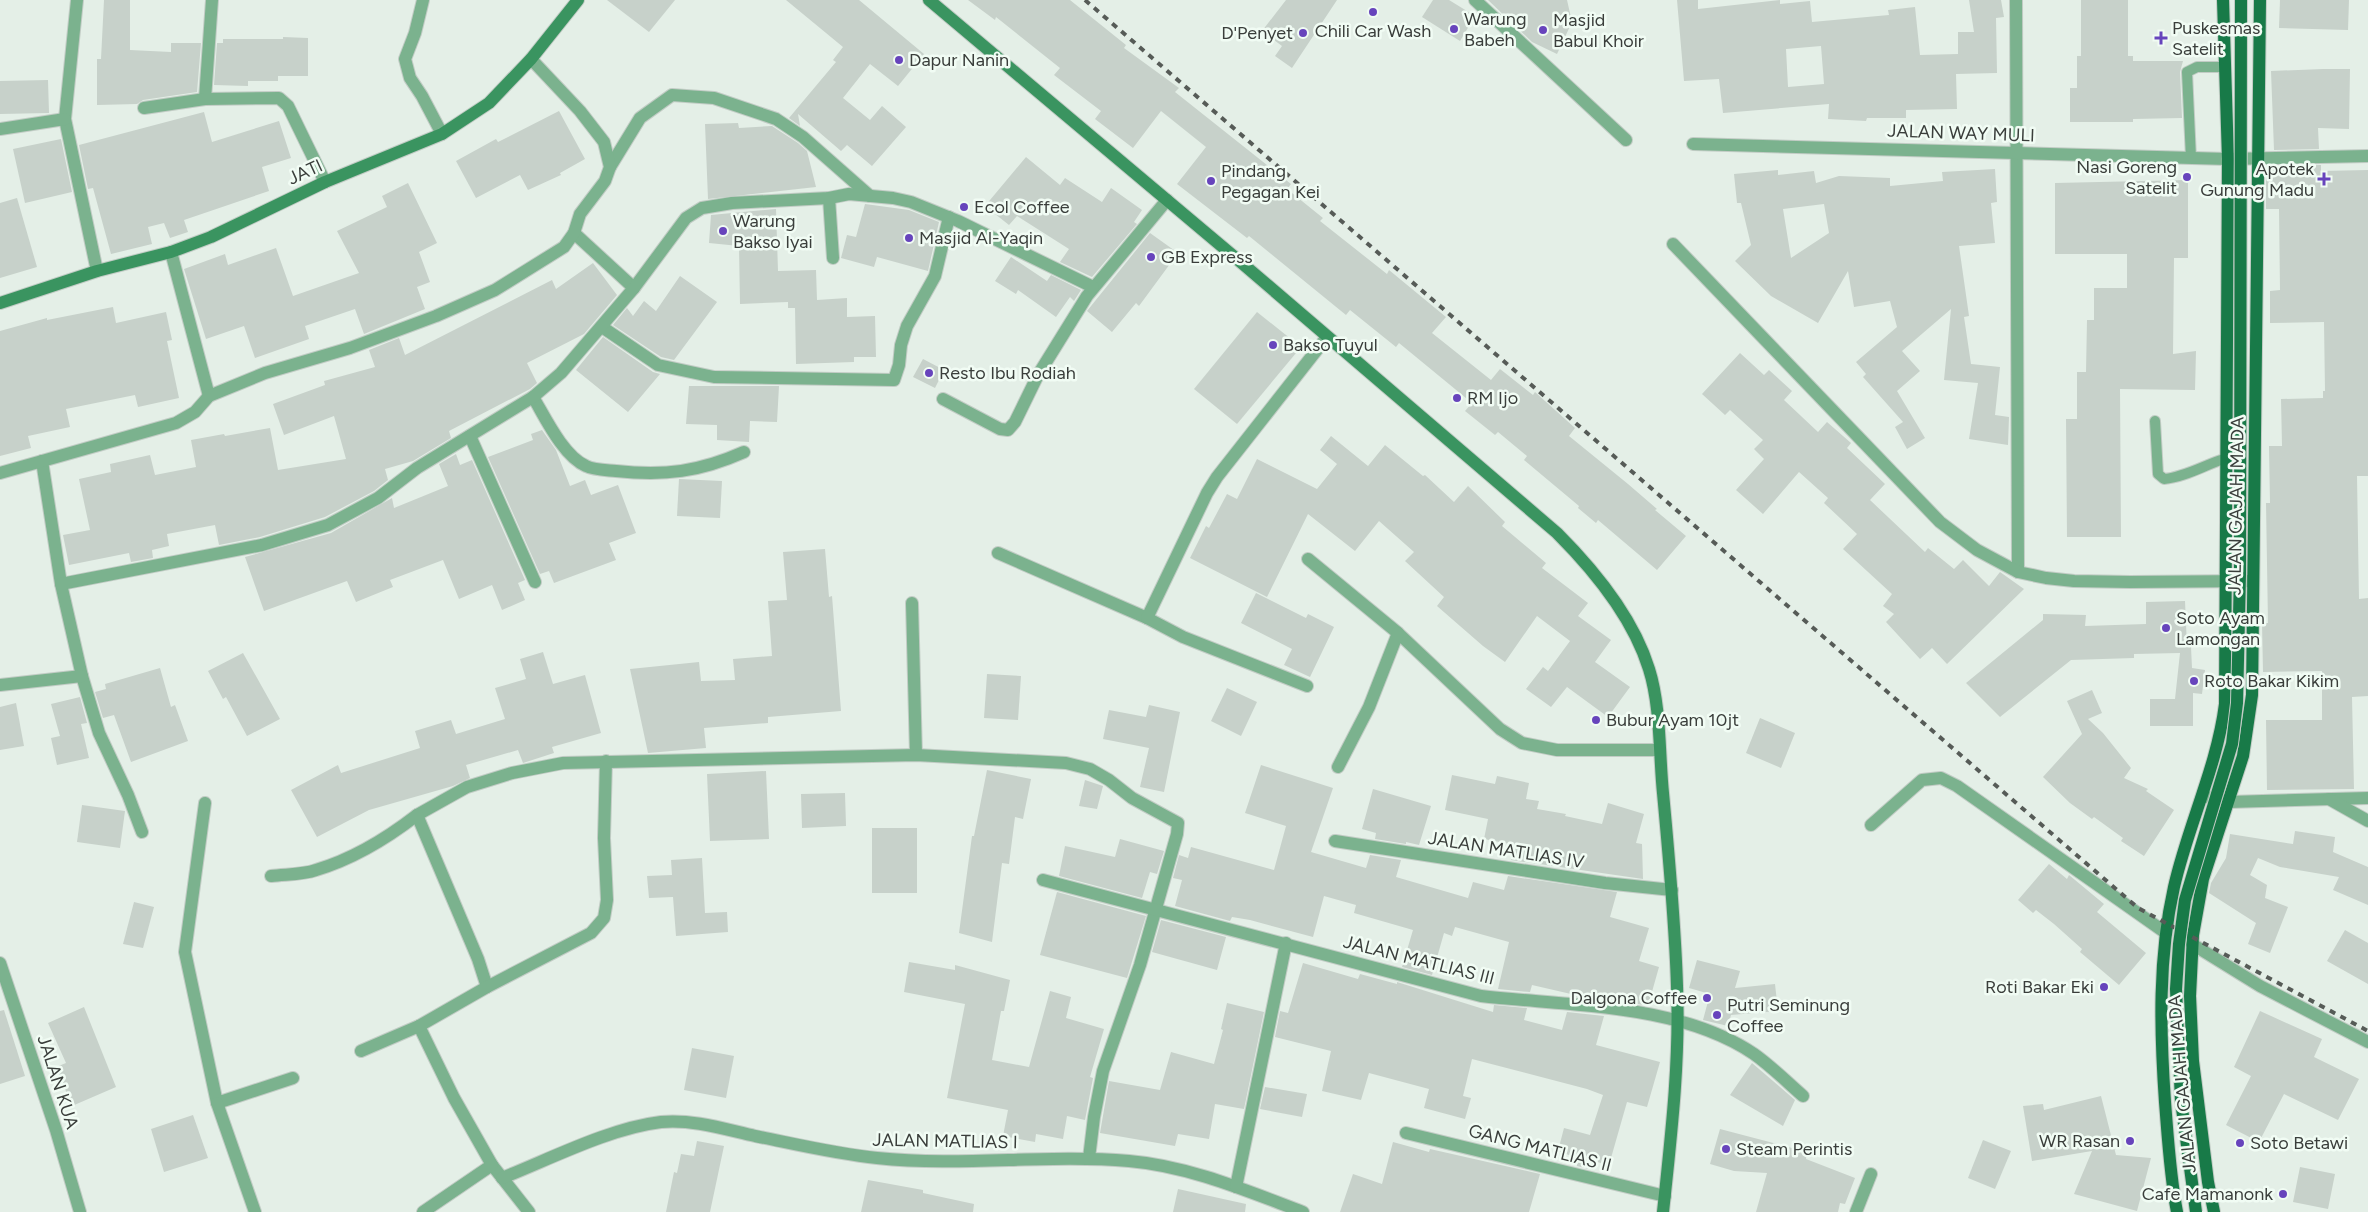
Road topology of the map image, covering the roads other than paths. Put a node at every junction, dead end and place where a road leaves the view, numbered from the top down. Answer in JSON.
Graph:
{"nodes":[{"id":1,"x":77,"y":0,"type":"edge"},
{"id":2,"x":212,"y":0,"type":"edge"},
{"id":3,"x":423,"y":0,"type":"edge"},
{"id":4,"x":578,"y":0,"type":"edge"},
{"id":5,"x":929,"y":0,"type":"edge"},
{"id":6,"x":1474,"y":0,"type":"edge"},
{"id":7,"x":2016,"y":0,"type":"edge"},
{"id":8,"x":2223,"y":0,"type":"edge"},
{"id":9,"x":2241,"y":0,"type":"edge"},
{"id":10,"x":2260,"y":0,"type":"edge"},
{"id":11,"x":531,"y":59,"type":"junction"},
{"id":12,"x":2225,"y":67,"type":"junction"},
{"id":13,"x":205,"y":99,"type":"junction"},
{"id":14,"x":144,"y":108,"type":"dead end"},
{"id":15,"x":65,"y":119,"type":"junction"},
{"id":16,"x":0,"y":129,"type":"edge"},
{"id":17,"x":442,"y":134,"type":"junction"},
{"id":18,"x":1626,"y":140,"type":"dead end"},
{"id":19,"x":1693,"y":144,"type":"dead end"},
{"id":20,"x":2018,"y":152,"type":"junction"},
{"id":21,"x":2368,"y":156,"type":"edge"},
{"id":22,"x":2191,"y":158,"type":"junction"},
{"id":23,"x":2258,"y":158,"type":"junction"},
{"id":24,"x":2228,"y":159,"type":"junction"},
{"id":25,"x":610,"y":167,"type":"junction"},
{"id":26,"x":324,"y":182,"type":"junction"},
{"id":27,"x":870,"y":196,"type":"junction"},
{"id":28,"x":829,"y":198,"type":"junction"},
{"id":29,"x":1167,"y":200,"type":"junction"},
{"id":30,"x":949,"y":217,"type":"junction"},
{"id":31,"x":574,"y":233,"type":"junction"},
{"id":32,"x":1673,"y":244,"type":"dead end"},
{"id":33,"x":171,"y":252,"type":"junction"},
{"id":34,"x":833,"y":258,"type":"dead end"},
{"id":35,"x":97,"y":271,"type":"junction"},
{"id":36,"x":1093,"y":287,"type":"junction"},
{"id":37,"x":634,"y":288,"type":"junction"},
{"id":38,"x":0,"y":303,"type":"edge"},
{"id":39,"x":602,"y":327,"type":"junction"},
{"id":40,"x":1327,"y":338,"type":"junction"},
{"id":41,"x":209,"y":396,"type":"junction"},
{"id":42,"x":533,"y":397,"type":"junction"},
{"id":43,"x":943,"y":399,"type":"dead end"},
{"id":44,"x":2155,"y":421,"type":"dead end"},
{"id":45,"x":470,"y":436,"type":"junction"},
{"id":46,"x":744,"y":452,"type":"dead end"},
{"id":47,"x":2227,"y":458,"type":"junction"},
{"id":48,"x":42,"y":461,"type":"junction"},
{"id":49,"x":0,"y":473,"type":"edge"},
{"id":50,"x":998,"y":553,"type":"dead end"},
{"id":51,"x":1308,"y":559,"type":"dead end"},
{"id":52,"x":2018,"y":572,"type":"junction"},
{"id":53,"x":2225,"y":581,"type":"junction"},
{"id":54,"x":2253,"y":581,"type":"junction"},
{"id":55,"x":535,"y":582,"type":"dead end"},
{"id":56,"x":60,"y":584,"type":"junction"},
{"id":57,"x":912,"y":603,"type":"dead end"},
{"id":58,"x":1147,"y":618,"type":"junction"},
{"id":59,"x":1398,"y":633,"type":"junction"},
{"id":60,"x":82,"y":676,"type":"junction"},
{"id":61,"x":0,"y":685,"type":"edge"},
{"id":62,"x":1307,"y":686,"type":"dead end"},
{"id":63,"x":1659,"y":750,"type":"junction"},
{"id":64,"x":916,"y":755,"type":"junction"},
{"id":65,"x":606,"y":761,"type":"junction"},
{"id":66,"x":1338,"y":767,"type":"dead end"},
{"id":67,"x":2202,"y":796,"type":"junction"},
{"id":68,"x":2368,"y":798,"type":"edge"},
{"id":69,"x":2329,"y":799,"type":"junction"},
{"id":70,"x":2229,"y":802,"type":"junction"},
{"id":71,"x":205,"y":803,"type":"dead end"},
{"id":72,"x":416,"y":815,"type":"junction"},
{"id":73,"x":2368,"y":821,"type":"edge"},
{"id":74,"x":1871,"y":825,"type":"dead end"},
{"id":75,"x":142,"y":832,"type":"dead end"},
{"id":76,"x":1335,"y":841,"type":"dead end"},
{"id":77,"x":271,"y":876,"type":"dead end"},
{"id":78,"x":1043,"y":880,"type":"dead end"},
{"id":79,"x":1672,"y":890,"type":"junction"},
{"id":80,"x":1157,"y":910,"type":"junction"},
{"id":81,"x":2166,"y":933,"type":"junction"},
{"id":82,"x":1286,"y":944,"type":"junction"},
{"id":83,"x":2192,"y":944,"type":"junction"},
{"id":84,"x":0,"y":963,"type":"edge"},
{"id":85,"x":487,"y":987,"type":"junction"},
{"id":86,"x":1678,"y":1020,"type":"junction"},
{"id":87,"x":419,"y":1026,"type":"junction"},
{"id":88,"x":2368,"y":1042,"type":"edge"},
{"id":89,"x":361,"y":1051,"type":"dead end"},
{"id":90,"x":292,"y":1078,"type":"dead end"},
{"id":91,"x":1803,"y":1096,"type":"dead end"},
{"id":92,"x":217,"y":1103,"type":"junction"},
{"id":93,"x":1406,"y":1133,"type":"dead end"},
{"id":94,"x":1089,"y":1158,"type":"junction"},
{"id":95,"x":492,"y":1164,"type":"junction"},
{"id":96,"x":1871,"y":1174,"type":"dead end"},
{"id":97,"x":502,"y":1178,"type":"junction"},
{"id":98,"x":1236,"y":1188,"type":"junction"},
{"id":99,"x":1665,"y":1196,"type":"junction"},
{"id":100,"x":80,"y":1212,"type":"edge"},
{"id":101,"x":255,"y":1212,"type":"edge"},
{"id":102,"x":423,"y":1212,"type":"edge"},
{"id":103,"x":529,"y":1212,"type":"edge"},
{"id":104,"x":1303,"y":1212,"type":"edge"},
{"id":105,"x":1663,"y":1212,"type":"edge"},
{"id":106,"x":1856,"y":1212,"type":"edge"},
{"id":107,"x":2177,"y":1212,"type":"edge"},
{"id":108,"x":2196,"y":1212,"type":"edge"},
{"id":109,"x":2214,"y":1212,"type":"edge"}],
"edges":[{"from":1,"to":15,"type":"street"},
{"from":2,"to":13,"type":"street"},
{"from":3,"to":17,"type":"street"},
{"from":4,"to":11,"type":"street","name":"JATI"},
{"from":5,"to":29,"type":"street"},
{"from":6,"to":18,"type":"street"},
{"from":7,"to":20,"type":"street"},
{"from":8,"to":12,"type":"main road","name":"JALAN GAJAH MADA"},
{"from":9,"to":108,"type":"main road","bridge":true},
{"from":10,"to":23,"type":"main road","name":"JALAN GAJAH MADA"},
{"from":11,"to":17,"type":"street","name":"JATI"},
{"from":11,"to":25,"type":"street"},
{"from":12,"to":22,"type":"lane"},
{"from":12,"to":24,"type":"main road","name":"JALAN GAJAH MADA"},
{"from":13,"to":14,"type":"street"},
{"from":13,"to":26,"type":"street"},
{"from":15,"to":16,"type":"street"},
{"from":15,"to":35,"type":"street"},
{"from":17,"to":26,"type":"street","name":"JATI"},
{"from":19,"to":20,"type":"street","name":"JALAN WAY MULI"},
{"from":20,"to":22,"type":"street","name":"JALAN WAY MULI"},
{"from":20,"to":52,"type":"street"},
{"from":21,"to":23,"type":"street","name":"JALAN WAY MULI"},
{"from":22,"to":24,"type":"street","name":"JALAN WAY MULI"},
{"from":23,"to":24,"type":"street","name":"JALAN WAY MULI"},
{"from":23,"to":54,"type":"main road","name":"JALAN GAJAH MADA"},
{"from":24,"to":47,"type":"main road","name":"JALAN GAJAH MADA"},
{"from":25,"to":27,"type":"street"},
{"from":25,"to":31,"type":"street"},
{"from":26,"to":33,"type":"street","name":"JATI"},
{"from":27,"to":28,"type":"street"},
{"from":27,"to":30,"type":"street"},
{"from":28,"to":34,"type":"street"},
{"from":28,"to":37,"type":"street"},
{"from":29,"to":36,"type":"street"},
{"from":29,"to":40,"type":"street"},
{"from":30,"to":36,"type":"street"},
{"from":30,"to":39,"type":"street"},
{"from":31,"to":37,"type":"street"},
{"from":31,"to":41,"type":"street"},
{"from":32,"to":52,"type":"street"},
{"from":33,"to":35,"type":"street","name":"JATI"},
{"from":33,"to":41,"type":"street"},
{"from":35,"to":38,"type":"street","name":"JATI"},
{"from":36,"to":43,"type":"street"},
{"from":37,"to":39,"type":"street"},
{"from":39,"to":42,"type":"street"},
{"from":40,"to":58,"type":"street"},
{"from":40,"to":63,"type":"street"},
{"from":41,"to":48,"type":"street"},
{"from":42,"to":45,"type":"street"},
{"from":42,"to":46,"type":"street"},
{"from":44,"to":47,"type":"lane"},
{"from":45,"to":55,"type":"street"},
{"from":45,"to":56,"type":"street"},
{"from":47,"to":53,"type":"main road","name":"JALAN GAJAH MADA"},
{"from":48,"to":49,"type":"street"},
{"from":48,"to":56,"type":"street"},
{"from":50,"to":58,"type":"street"},
{"from":51,"to":59,"type":"street"},
{"from":52,"to":53,"type":"street"},
{"from":53,"to":54,"type":"street"},
{"from":53,"to":67,"type":"main road","name":"JALAN GAJAH MADA"},
{"from":54,"to":70,"type":"main road","name":"JALAN GAJAH MADA"},
{"from":56,"to":60,"type":"street"},
{"from":57,"to":64,"type":"street"},
{"from":58,"to":62,"type":"street"},
{"from":59,"to":63,"type":"street"},
{"from":59,"to":66,"type":"street"},
{"from":60,"to":61,"type":"street"},
{"from":60,"to":75,"type":"street"},
{"from":63,"to":79,"type":"street"},
{"from":64,"to":65,"type":"street"},
{"from":64,"to":80,"type":"street"},
{"from":65,"to":72,"type":"street"},
{"from":65,"to":85,"type":"street"},
{"from":67,"to":70,"type":"street"},
{"from":67,"to":81,"type":"main road","name":"JALAN GAJAH MADA"},
{"from":68,"to":69,"type":"street"},
{"from":69,"to":70,"type":"street"},
{"from":69,"to":73,"type":"street"},
{"from":70,"to":83,"type":"main road","name":"JALAN GAJAH MADA"},
{"from":71,"to":92,"type":"street"},
{"from":72,"to":77,"type":"street"},
{"from":72,"to":85,"type":"street"},
{"from":74,"to":81,"type":"street"},
{"from":76,"to":79,"type":"street","name":"JALAN MATLIAS IV"},
{"from":78,"to":80,"type":"street","name":"JALAN MATLIAS III"},
{"from":79,"to":86,"type":"street"},
{"from":80,"to":82,"type":"street","name":"JALAN MATLIAS III"},
{"from":80,"to":94,"type":"street"},
{"from":81,"to":107,"type":"main road","name":"JALAN GAJAH MADA"},
{"from":82,"to":86,"type":"street","name":"JALAN MATLIAS III"},
{"from":82,"to":98,"type":"street"},
{"from":83,"to":88,"type":"street"},
{"from":83,"to":109,"type":"main road","name":"JALAN GAJAH MADA"},
{"from":84,"to":100,"type":"street","name":"JALAN KUA"},
{"from":85,"to":87,"type":"street"},
{"from":86,"to":91,"type":"street","name":"JALAN MATLIAS III"},
{"from":86,"to":99,"type":"street"},
{"from":87,"to":89,"type":"street"},
{"from":87,"to":95,"type":"street"},
{"from":90,"to":92,"type":"street"},
{"from":92,"to":101,"type":"street"},
{"from":93,"to":99,"type":"street","name":"GANG MATLIAS II"},
{"from":94,"to":97,"type":"street","name":"JALAN MATLIAS I"},
{"from":94,"to":98,"type":"street","name":"JALAN MATLIAS I"},
{"from":95,"to":97,"type":"street"},
{"from":95,"to":102,"type":"street"},
{"from":96,"to":106,"type":"street"},
{"from":97,"to":103,"type":"street"},
{"from":98,"to":104,"type":"street","name":"JALAN MATLIAS I"},
{"from":99,"to":105,"type":"street"}]}
